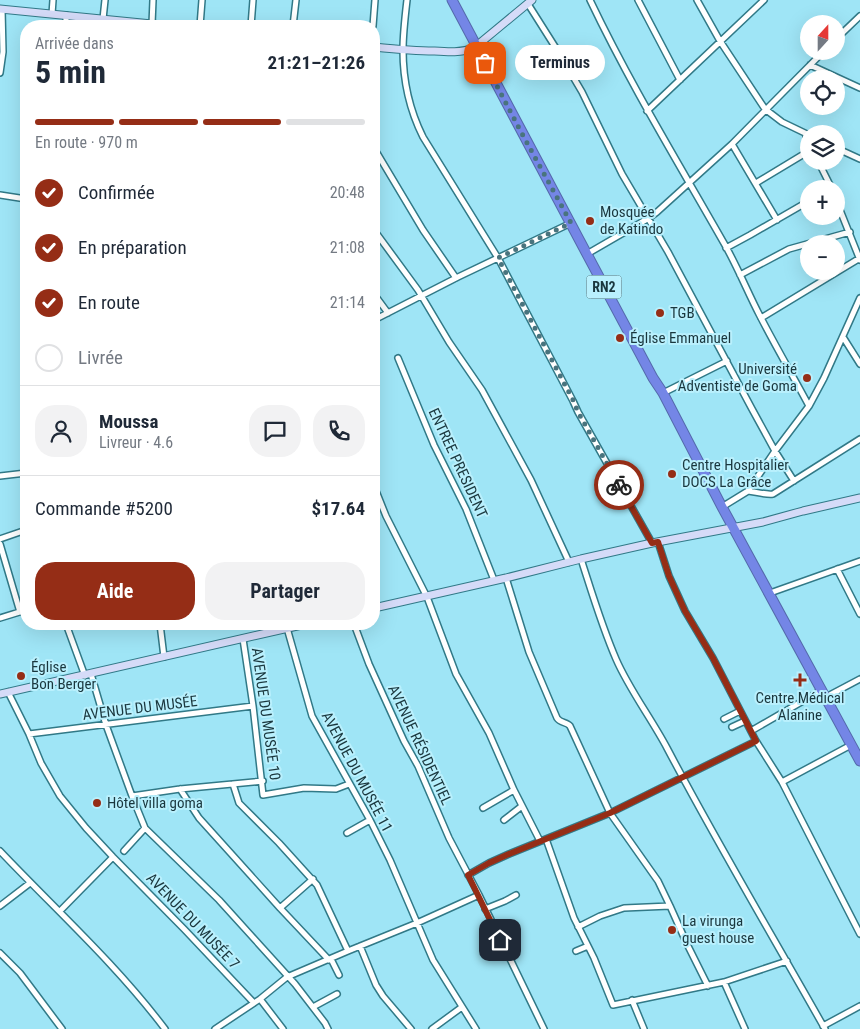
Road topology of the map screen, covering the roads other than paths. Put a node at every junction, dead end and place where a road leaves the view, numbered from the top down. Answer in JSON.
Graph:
{"nodes":[{"id":1,"x":53,"y":0,"type":"edge"},
{"id":2,"x":105,"y":0,"type":"edge"},
{"id":3,"x":153,"y":0,"type":"edge"},
{"id":4,"x":202,"y":0,"type":"edge"},
{"id":5,"x":252,"y":0,"type":"edge"},
{"id":6,"x":296,"y":0,"type":"edge"},
{"id":7,"x":375,"y":0,"type":"edge"},
{"id":8,"x":407,"y":0,"type":"edge"},
{"id":9,"x":452,"y":0,"type":"edge"},
{"id":10,"x":590,"y":0,"type":"edge"},
{"id":11,"x":638,"y":0,"type":"edge"},
{"id":12,"x":697,"y":0,"type":"edge"},
{"id":13,"x":764,"y":0,"type":"edge"},
{"id":14,"x":528,"y":2,"type":"edge"},
{"id":15,"x":1,"y":9,"type":"edge"},
{"id":16,"x":52,"y":14,"type":"junction"},
{"id":17,"x":66,"y":15,"type":"junction"},
{"id":18,"x":860,"y":16,"type":"edge"},
{"id":19,"x":103,"y":19,"type":"junction"},
{"id":20,"x":66,"y":20,"type":"edge"},
{"id":21,"x":110,"y":20,"type":"edge"},
{"id":22,"x":152,"y":20,"type":"edge"},
{"id":23,"x":200,"y":20,"type":"edge"},
{"id":24,"x":251,"y":20,"type":"edge"},
{"id":25,"x":294,"y":20,"type":"edge"},
{"id":26,"x":373,"y":20,"type":"edge"},
{"id":27,"x":845,"y":30,"type":"edge"},
{"id":28,"x":720,"y":41,"type":"junction"},
{"id":29,"x":476,"y":46,"type":"junction"},
{"id":30,"x":380,"y":48,"type":"edge"},
{"id":31,"x":403,"y":50,"type":"junction"},
{"id":32,"x":815,"y":60,"type":"edge"},
{"id":33,"x":810,"y":65,"type":"junction"},
{"id":34,"x":0,"y":73,"type":"edge"},
{"id":35,"x":680,"y":80,"type":"junction"},
{"id":36,"x":860,"y":88,"type":"edge"},
{"id":37,"x":766,"y":109,"type":"junction"},
{"id":38,"x":647,"y":111,"type":"junction"},
{"id":39,"x":800,"y":131,"type":"edge"},
{"id":40,"x":732,"y":144,"type":"junction"},
{"id":41,"x":845,"y":152,"type":"edge"},
{"id":42,"x":800,"y":156,"type":"edge"},
{"id":43,"x":380,"y":158,"type":"edge"},
{"id":44,"x":860,"y":159,"type":"edge"},
{"id":45,"x":688,"y":183,"type":"junction"},
{"id":46,"x":756,"y":183,"type":"junction"},
{"id":47,"x":0,"y":196,"type":"edge"},
{"id":48,"x":20,"y":198,"type":"edge"},
{"id":49,"x":800,"y":207,"type":"edge"},
{"id":50,"x":649,"y":218,"type":"junction"},
{"id":51,"x":778,"y":220,"type":"junction"},
{"id":52,"x":845,"y":221,"type":"edge"},
{"id":53,"x":571,"y":223,"type":"junction"},
{"id":54,"x":850,"y":232,"type":"junction"},
{"id":55,"x":380,"y":238,"type":"edge"},
{"id":56,"x":726,"y":248,"type":"junction"},
{"id":57,"x":587,"y":254,"type":"junction"},
{"id":58,"x":498,"y":258,"type":"junction"},
{"id":59,"x":860,"y":259,"type":"edge"},
{"id":60,"x":740,"y":275,"type":"junction"},
{"id":61,"x":456,"y":278,"type":"junction"},
{"id":62,"x":422,"y":296,"type":"junction"},
{"id":63,"x":860,"y":298,"type":"edge"},
{"id":64,"x":380,"y":302,"type":"edge"},
{"id":65,"x":388,"y":313,"type":"junction"},
{"id":66,"x":380,"y":317,"type":"edge"},
{"id":67,"x":761,"y":318,"type":"junction"},
{"id":68,"x":843,"y":337,"type":"junction"},
{"id":69,"x":398,"y":358,"type":"dead end"},
{"id":70,"x":726,"y":361,"type":"junction"},
{"id":71,"x":860,"y":364,"type":"edge"},
{"id":72,"x":663,"y":393,"type":"junction"},
{"id":73,"x":809,"y":406,"type":"junction"},
{"id":74,"x":860,"y":439,"type":"edge"},
{"id":75,"x":775,"y":451,"type":"junction"},
{"id":76,"x":20,"y":474,"type":"edge"},
{"id":77,"x":0,"y":476,"type":"edge"},
{"id":78,"x":794,"y":481,"type":"junction"},
{"id":79,"x":748,"y":491,"type":"junction"},
{"id":80,"x":860,"y":498,"type":"edge"},
{"id":81,"x":380,"y":501,"type":"edge"},
{"id":82,"x":722,"y":507,"type":"junction"},
{"id":83,"x":733,"y":527,"type":"junction"},
{"id":84,"x":20,"y":532,"type":"edge"},
{"id":85,"x":0,"y":539,"type":"edge"},
{"id":86,"x":655,"y":543,"type":"junction"},
{"id":87,"x":0,"y":544,"type":"edge"},
{"id":88,"x":581,"y":559,"type":"junction"},
{"id":89,"x":860,"y":561,"type":"edge"},
{"id":90,"x":569,"y":562,"type":"junction"},
{"id":91,"x":837,"y":568,"type":"junction"},
{"id":92,"x":506,"y":578,"type":"junction"},
{"id":93,"x":494,"y":580,"type":"junction"},
{"id":94,"x":770,"y":592,"type":"junction"},
{"id":95,"x":427,"y":597,"type":"junction"},
{"id":96,"x":380,"y":607,"type":"edge"},
{"id":97,"x":20,"y":612,"type":"joint"},
{"id":98,"x":860,"y":614,"type":"edge"},
{"id":99,"x":0,"y":618,"type":"edge"},
{"id":100,"x":69,"y":630,"type":"edge"},
{"id":101,"x":161,"y":630,"type":"edge"},
{"id":102,"x":273,"y":630,"type":"edge"},
{"id":103,"x":284,"y":630,"type":"edge"},
{"id":104,"x":356,"y":630,"type":"edge"},
{"id":105,"x":243,"y":639,"type":"junction"},
{"id":106,"x":164,"y":657,"type":"junction"},
{"id":107,"x":88,"y":675,"type":"junction"},
{"id":108,"x":860,"y":679,"type":"edge"},
{"id":109,"x":8,"y":692,"type":"junction"},
{"id":110,"x":824,"y":693,"type":"junction"},
{"id":111,"x":0,"y":694,"type":"edge"},
{"id":112,"x":254,"y":706,"type":"junction"},
{"id":113,"x":740,"y":711,"type":"junction"},
{"id":114,"x":724,"y":719,"type":"dead end"},
{"id":115,"x":745,"y":721,"type":"junction"},
{"id":116,"x":106,"y":725,"type":"junction"},
{"id":117,"x":732,"y":727,"type":"dead end"},
{"id":118,"x":751,"y":731,"type":"junction"},
{"id":119,"x":29,"y":734,"type":"junction"},
{"id":120,"x":756,"y":741,"type":"junction"},
{"id":121,"x":851,"y":744,"type":"junction"},
{"id":122,"x":859,"y":757,"type":"edge"},
{"id":123,"x":682,"y":777,"type":"junction"},
{"id":124,"x":263,"y":781,"type":"junction"},
{"id":125,"x":782,"y":782,"type":"junction"},
{"id":126,"x":233,"y":784,"type":"junction"},
{"id":127,"x":349,"y":784,"type":"junction"},
{"id":128,"x":180,"y":789,"type":"junction"},
{"id":129,"x":514,"y":790,"type":"junction"},
{"id":130,"x":132,"y":796,"type":"junction"},
{"id":131,"x":522,"y":806,"type":"junction"},
{"id":132,"x":482,"y":808,"type":"dead end"},
{"id":133,"x":610,"y":813,"type":"junction"},
{"id":134,"x":370,"y":820,"type":"junction"},
{"id":135,"x":504,"y":820,"type":"dead end"},
{"id":136,"x":146,"y":828,"type":"junction"},
{"id":137,"x":347,"y":833,"type":"dead end"},
{"id":138,"x":546,"y":840,"type":"junction"},
{"id":139,"x":540,"y":841,"type":"junction"},
{"id":140,"x":124,"y":851,"type":"dead end"},
{"id":141,"x":0,"y":852,"type":"edge"},
{"id":142,"x":113,"y":857,"type":"junction"},
{"id":143,"x":468,"y":875,"type":"junction"},
{"id":144,"x":313,"y":879,"type":"junction"},
{"id":145,"x":30,"y":882,"type":"junction"},
{"id":146,"x":479,"y":895,"type":"junction"},
{"id":147,"x":516,"y":895,"type":"dead end"},
{"id":148,"x":0,"y":906,"type":"edge"},
{"id":149,"x":670,"y":906,"type":"junction"},
{"id":150,"x":280,"y":908,"type":"junction"},
{"id":151,"x":485,"y":909,"type":"junction"},
{"id":152,"x":60,"y":911,"type":"junction"},
{"id":153,"x":417,"y":923,"type":"junction"},
{"id":154,"x":578,"y":927,"type":"junction"},
{"id":155,"x":860,"y":934,"type":"edge"},
{"id":156,"x":360,"y":946,"type":"junction"},
{"id":157,"x":588,"y":946,"type":"junction"},
{"id":158,"x":348,"y":951,"type":"junction"},
{"id":159,"x":576,"y":951,"type":"dead end"},
{"id":160,"x":0,"y":953,"type":"edge"},
{"id":161,"x":330,"y":959,"type":"junction"},
{"id":162,"x":787,"y":961,"type":"junction"},
{"id":163,"x":339,"y":975,"type":"dead end"},
{"id":164,"x":287,"y":976,"type":"junction"},
{"id":165,"x":724,"y":982,"type":"junction"},
{"id":166,"x":708,"y":986,"type":"junction"},
{"id":167,"x":337,"y":994,"type":"dead end"},
{"id":168,"x":260,"y":999,"type":"junction"},
{"id":169,"x":632,"y":1000,"type":"junction"},
{"id":170,"x":254,"y":1003,"type":"junction"},
{"id":171,"x":313,"y":1006,"type":"junction"},
{"id":172,"x":860,"y":1006,"type":"edge"},
{"id":173,"x":462,"y":1007,"type":"junction"},
{"id":174,"x":824,"y":1027,"type":"edge"},
{"id":175,"x":62,"y":1029,"type":"edge"},
{"id":176,"x":165,"y":1029,"type":"edge"},
{"id":177,"x":215,"y":1029,"type":"edge"},
{"id":178,"x":283,"y":1029,"type":"edge"},
{"id":179,"x":328,"y":1029,"type":"edge"},
{"id":180,"x":411,"y":1029,"type":"edge"},
{"id":181,"x":432,"y":1029,"type":"edge"},
{"id":182,"x":476,"y":1029,"type":"edge"},
{"id":183,"x":544,"y":1029,"type":"edge"},
{"id":184,"x":644,"y":1029,"type":"edge"},
{"id":185,"x":745,"y":1029,"type":"edge"}],
"edges":[{"from":1,"to":16,"type":"street"},
{"from":2,"to":19,"type":"street"},
{"from":3,"to":22,"type":"street"},
{"from":4,"to":23,"type":"street"},
{"from":5,"to":24,"type":"street"},
{"from":6,"to":25,"type":"street"},
{"from":7,"to":26,"type":"street"},
{"from":8,"to":31,"type":"street"},
{"from":9,"to":29,"type":"highway","number":"RN2"},
{"from":10,"to":38,"type":"street"},
{"from":11,"to":35,"type":"street"},
{"from":12,"to":28,"type":"street"},
{"from":13,"to":28,"type":"street"},
{"from":14,"to":29,"type":"street"},
{"from":14,"to":50,"type":"street"},
{"from":15,"to":16,"type":"street"},
{"from":15,"to":34,"type":"street"},
{"from":16,"to":17,"type":"street"},
{"from":17,"to":19,"type":"street"},
{"from":17,"to":20,"type":"street"},
{"from":18,"to":27,"type":"street"},
{"from":19,"to":21,"type":"street"},
{"from":28,"to":35,"type":"street"},
{"from":28,"to":37,"type":"street"},
{"from":29,"to":31,"type":"street"},
{"from":29,"to":53,"type":"highway","number":"RN2"},
{"from":30,"to":31,"type":"street"},
{"from":31,"to":58,"type":"street"},
{"from":32,"to":33,"type":"street"},
{"from":33,"to":36,"type":"street"},
{"from":33,"to":37,"type":"street"},
{"from":35,"to":38,"type":"street"},
{"from":37,"to":39,"type":"street"},
{"from":37,"to":40,"type":"street"},
{"from":38,"to":45,"type":"street"},
{"from":40,"to":45,"type":"street"},
{"from":40,"to":46,"type":"street"},
{"from":41,"to":44,"type":"street"},
{"from":42,"to":46,"type":"street"},
{"from":43,"to":61,"type":"street"},
{"from":45,"to":50,"type":"street"},
{"from":45,"to":56,"type":"street"},
{"from":46,"to":51,"type":"street"},
{"from":47,"to":48,"type":"street"},
{"from":49,"to":51,"type":"street"},
{"from":50,"to":57,"type":"street"},
{"from":50,"to":70,"type":"street"},
{"from":51,"to":56,"type":"street"},
{"from":52,"to":54,"type":"street"},
{"from":53,"to":57,"type":"highway","number":"RN2"},
{"from":53,"to":58,"type":"street"},
{"from":54,"to":59,"type":"street"},
{"from":54,"to":60,"type":"street"},
{"from":55,"to":62,"type":"street"},
{"from":56,"to":60,"type":"street"},
{"from":57,"to":72,"type":"highway","number":"RN2"},
{"from":58,"to":61,"type":"street"},
{"from":58,"to":86,"type":"street"},
{"from":59,"to":67,"type":"street"},
{"from":60,"to":67,"type":"street"},
{"from":61,"to":62,"type":"street"},
{"from":62,"to":65,"type":"street"},
{"from":62,"to":90,"type":"street"},
{"from":63,"to":68,"type":"street"},
{"from":64,"to":65,"type":"street"},
{"from":65,"to":66,"type":"street"},
{"from":67,"to":73,"type":"street"},
{"from":68,"to":71,"type":"street"},
{"from":68,"to":73,"type":"street"},
{"from":69,"to":93,"type":"street","name":"ENTREE PRESIDENT"},
{"from":70,"to":72,"type":"street"},
{"from":70,"to":75,"type":"street"},
{"from":72,"to":82,"type":"highway","number":"RN2"},
{"from":73,"to":75,"type":"street"},
{"from":74,"to":78,"type":"street"},
{"from":75,"to":78,"type":"street"},
{"from":75,"to":79,"type":"street"},
{"from":76,"to":77,"type":"street"},
{"from":78,"to":79,"type":"street"},
{"from":79,"to":82,"type":"street"},
{"from":80,"to":83,"type":"street"},
{"from":81,"to":95,"type":"street"},
{"from":82,"to":83,"type":"highway","number":"RN2"},
{"from":83,"to":86,"type":"street"},
{"from":83,"to":94,"type":"highway","number":"RN2"},
{"from":84,"to":85,"type":"street"},
{"from":86,"to":88,"type":"street"},
{"from":86,"to":113,"type":"street"},
{"from":87,"to":97,"type":"street"},
{"from":88,"to":90,"type":"street"},
{"from":88,"to":123,"type":"street"},
{"from":89,"to":91,"type":"street"},
{"from":90,"to":92,"type":"street"},
{"from":91,"to":94,"type":"street"},
{"from":91,"to":98,"type":"street"},
{"from":92,"to":93,"type":"street"},
{"from":92,"to":133,"type":"street"},
{"from":93,"to":95,"type":"street"},
{"from":94,"to":110,"type":"highway","number":"RN2"},
{"from":95,"to":96,"type":"street"},
{"from":95,"to":129,"type":"street"},
{"from":97,"to":99,"type":"street"},
{"from":100,"to":107,"type":"street"},
{"from":101,"to":106,"type":"street"},
{"from":102,"to":105,"type":"street"},
{"from":103,"to":127,"type":"street","name":"AVENUE DU MUSÉE 11"},
{"from":104,"to":143,"type":"street","name":"AVENUE RÉSIDENTIEL"},
{"from":105,"to":106,"type":"street"},
{"from":105,"to":112,"type":"street","name":"AVENUE DU MUSÉE 10"},
{"from":106,"to":107,"type":"street"},
{"from":107,"to":109,"type":"street"},
{"from":107,"to":116,"type":"street"},
{"from":108,"to":110,"type":"street"},
{"from":109,"to":111,"type":"street"},
{"from":109,"to":119,"type":"street","name":"AVENUE DU MUSÉE 7"},
{"from":110,"to":118,"type":"street"},
{"from":110,"to":121,"type":"highway","number":"RN2"},
{"from":112,"to":116,"type":"street","name":"AVENUE DU MUSÉE"},
{"from":112,"to":124,"type":"street","name":"AVENUE DU MUSÉE 10"},
{"from":113,"to":114,"type":"street"},
{"from":113,"to":115,"type":"street"},
{"from":115,"to":117,"type":"street"},
{"from":115,"to":118,"type":"street"},
{"from":116,"to":119,"type":"street","name":"AVENUE DU MUSÉE"},
{"from":116,"to":130,"type":"street"},
{"from":118,"to":120,"type":"street"},
{"from":119,"to":142,"type":"street","name":"AVENUE DU MUSÉE 7"},
{"from":120,"to":123,"type":"street"},
{"from":120,"to":125,"type":"street"},
{"from":121,"to":122,"type":"highway","number":"RN2"},
{"from":121,"to":125,"type":"street"},
{"from":123,"to":133,"type":"street"},
{"from":123,"to":162,"type":"street"},
{"from":124,"to":126,"type":"street"},
{"from":124,"to":127,"type":"street","name":"AVENUE DU MUSÉE 10"},
{"from":125,"to":155,"type":"street"},
{"from":126,"to":128,"type":"street"},
{"from":126,"to":144,"type":"street"},
{"from":127,"to":134,"type":"street","name":"AVENUE DU MUSÉE 11"},
{"from":128,"to":130,"type":"street"},
{"from":128,"to":150,"type":"street"},
{"from":129,"to":131,"type":"street"},
{"from":129,"to":132,"type":"street"},
{"from":130,"to":136,"type":"street"},
{"from":131,"to":135,"type":"street"},
{"from":131,"to":139,"type":"street"},
{"from":133,"to":138,"type":"street"},
{"from":133,"to":149,"type":"street"},
{"from":134,"to":137,"type":"street"},
{"from":134,"to":153,"type":"street","name":"AVENUE DU MUSÉE 11"},
{"from":136,"to":140,"type":"street"},
{"from":136,"to":164,"type":"street"},
{"from":138,"to":139,"type":"street"},
{"from":138,"to":154,"type":"street"},
{"from":139,"to":143,"type":"street"},
{"from":141,"to":145,"type":"street"},
{"from":142,"to":152,"type":"street"},
{"from":142,"to":170,"type":"street","name":"AVENUE DU MUSÉE 7"},
{"from":143,"to":146,"type":"street","name":"AVENUE RÉSIDENTIEL"},
{"from":144,"to":150,"type":"street"},
{"from":144,"to":158,"type":"street"},
{"from":145,"to":148,"type":"street"},
{"from":145,"to":152,"type":"street"},
{"from":146,"to":151,"type":"street","name":"AVENUE RÉSIDENTIEL"},
{"from":146,"to":153,"type":"street"},
{"from":147,"to":151,"type":"street"},
{"from":149,"to":154,"type":"street"},
{"from":149,"to":166,"type":"street"},
{"from":150,"to":161,"type":"street"},
{"from":151,"to":183,"type":"street","name":"AVENUE RÉSIDENTIEL"},
{"from":152,"to":176,"type":"street"},
{"from":153,"to":156,"type":"street"},
{"from":153,"to":173,"type":"street","name":"AVENUE DU MUSÉE 11"},
{"from":154,"to":157,"type":"street"},
{"from":156,"to":158,"type":"street"},
{"from":156,"to":180,"type":"street"},
{"from":157,"to":159,"type":"street"},
{"from":157,"to":169,"type":"street"},
{"from":158,"to":161,"type":"street"},
{"from":160,"to":175,"type":"street"},
{"from":161,"to":163,"type":"street"},
{"from":161,"to":164,"type":"street"},
{"from":162,"to":165,"type":"street"},
{"from":162,"to":174,"type":"street"},
{"from":164,"to":168,"type":"street"},
{"from":164,"to":171,"type":"street"},
{"from":165,"to":166,"type":"street"},
{"from":165,"to":185,"type":"street"},
{"from":166,"to":169,"type":"street"},
{"from":167,"to":171,"type":"street"},
{"from":168,"to":170,"type":"street"},
{"from":168,"to":178,"type":"street"},
{"from":169,"to":184,"type":"street"},
{"from":170,"to":177,"type":"street"},
{"from":171,"to":179,"type":"street"},
{"from":172,"to":174,"type":"street"},
{"from":173,"to":181,"type":"street"},
{"from":173,"to":182,"type":"street","name":"AVENUE DU MUSÉE 11"}]}
